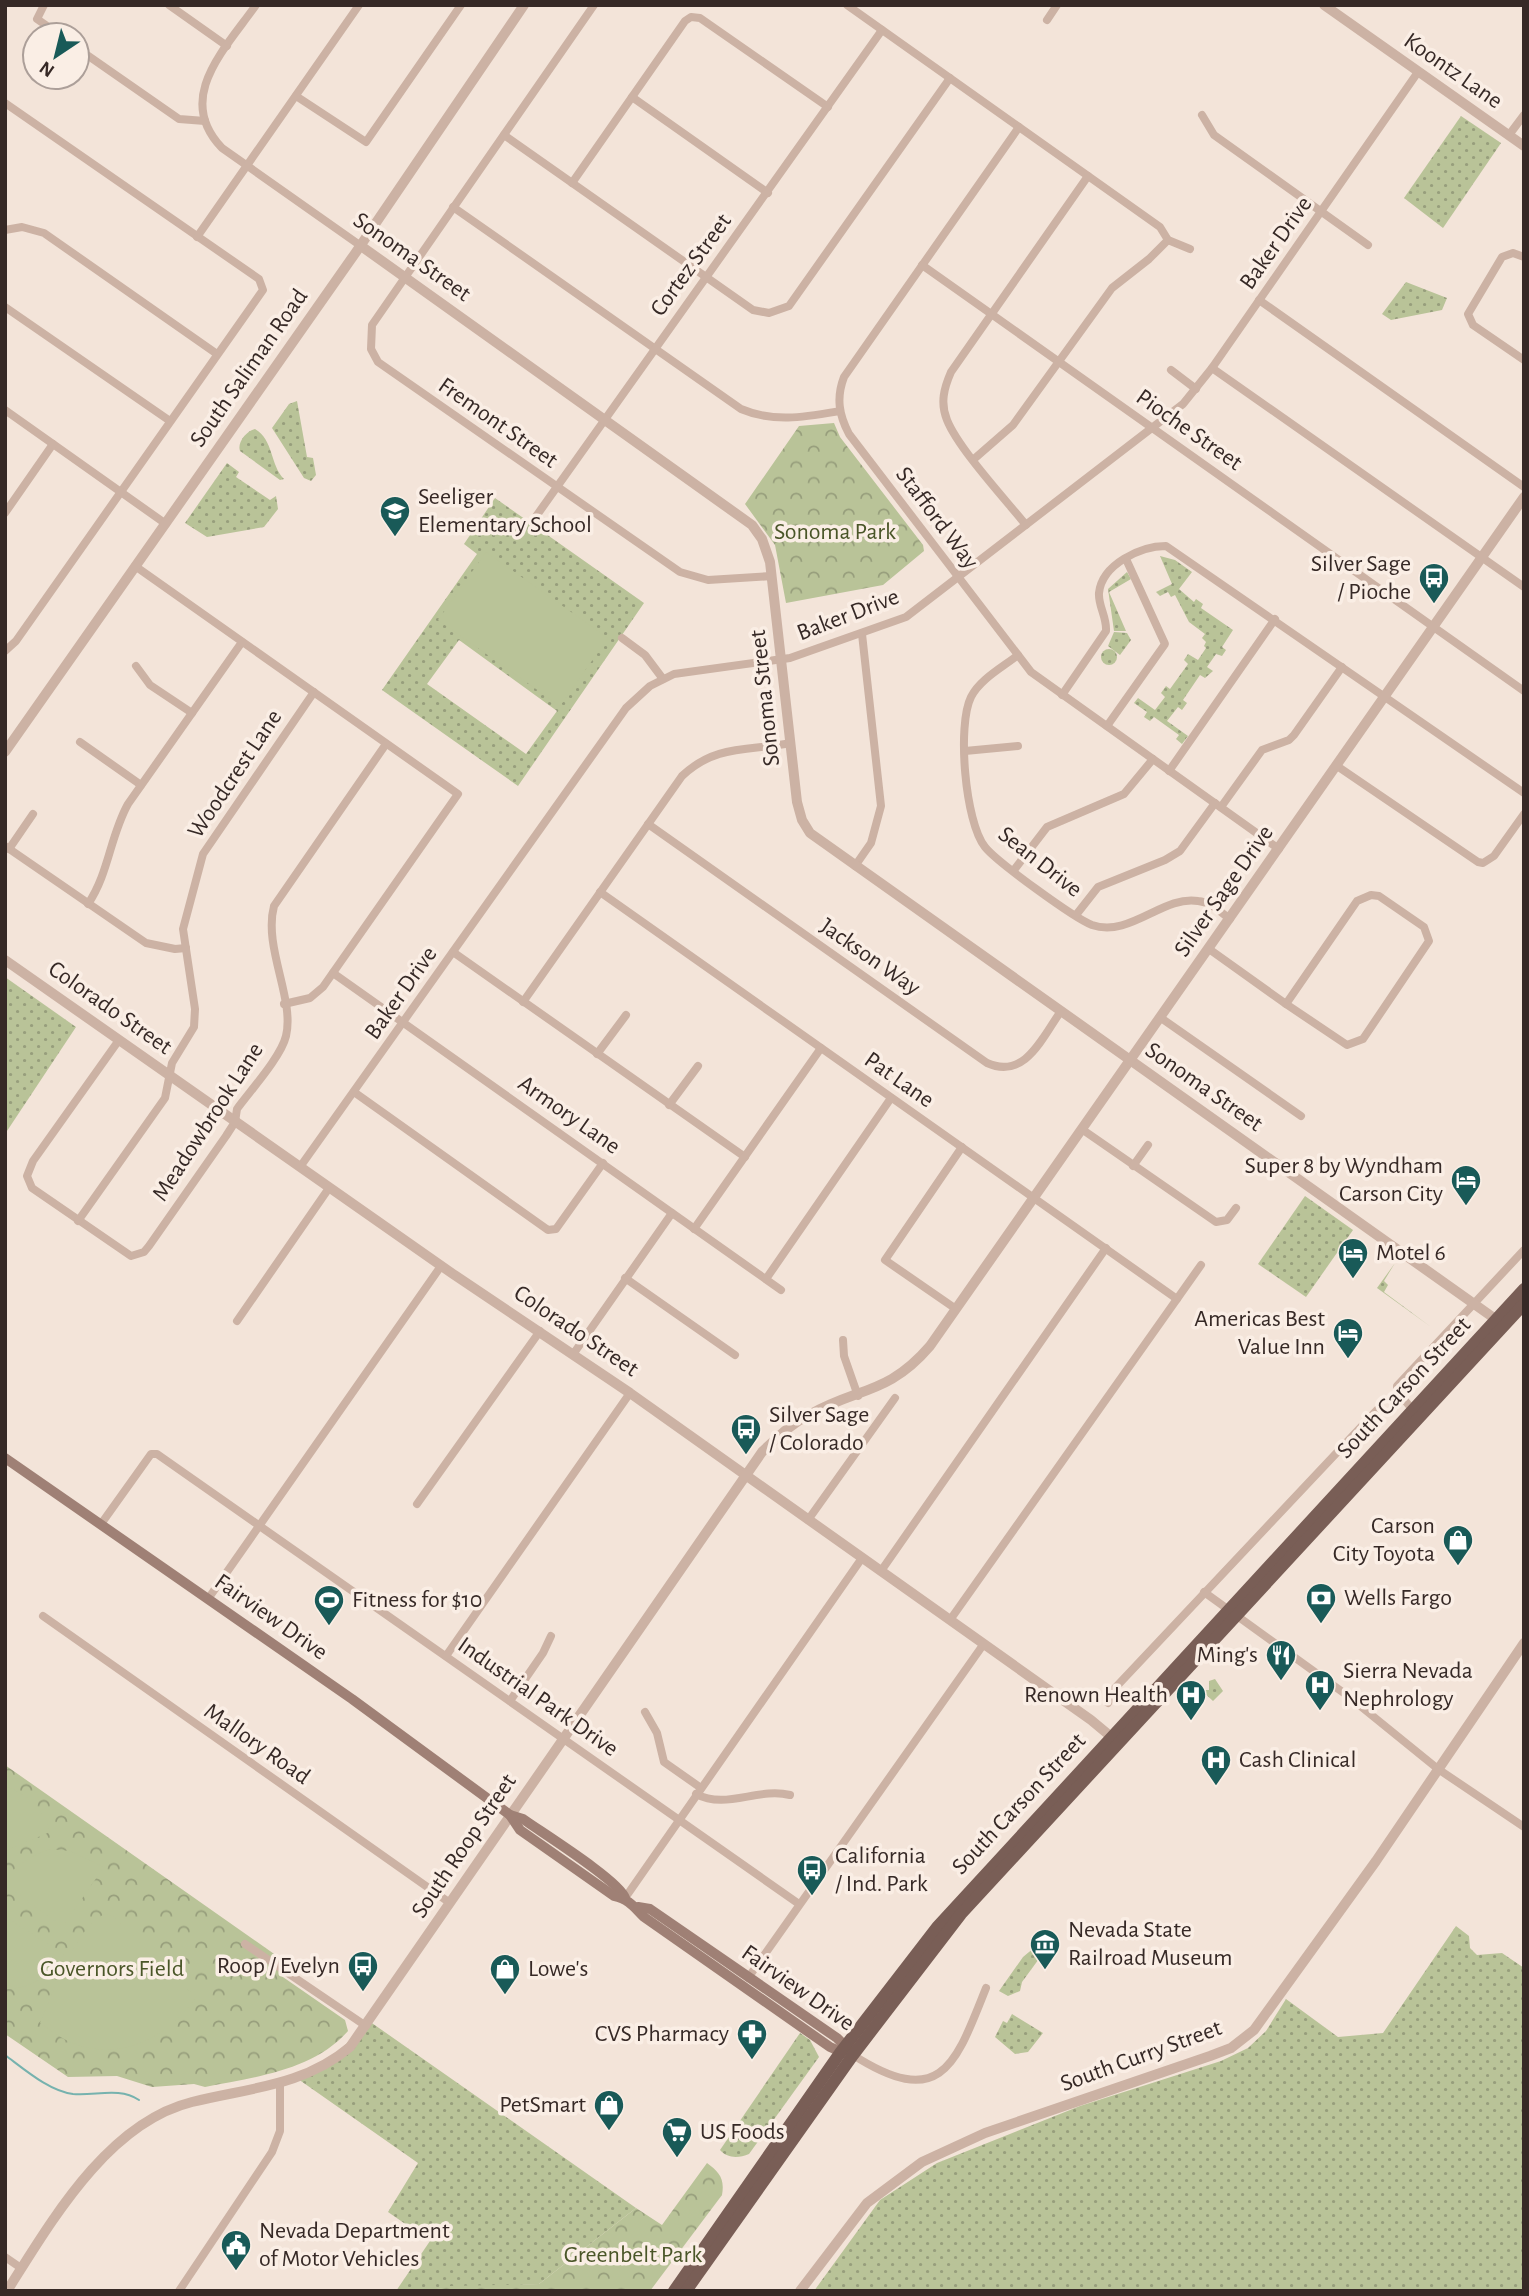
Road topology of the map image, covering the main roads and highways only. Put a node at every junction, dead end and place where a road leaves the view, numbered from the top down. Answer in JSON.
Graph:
{"nodes":[{"id":1,"x":1524,"y":1289,"type":"edge"},
{"id":2,"x":1524,"y":1304,"type":"edge"},
{"id":3,"x":1500,"y":1322,"type":"junction"},
{"id":4,"x":5,"y":1458,"type":"edge"},
{"id":5,"x":638,"y":1907,"type":"junction"},
{"id":6,"x":846,"y":2051,"type":"junction"},
{"id":7,"x":684,"y":2285,"type":"edge"},
{"id":8,"x":671,"y":2291,"type":"edge"}],
"edges":[{"from":1,"to":3,"type":"main road","name":"South Carson Street"},
{"from":2,"to":3,"type":"main road","name":"South Carson Street"},
{"from":3,"to":6,"type":"main road","name":"South Carson Street"},
{"from":4,"to":5,"type":"main road","name":"Fairview Drive"},
{"from":5,"to":6,"type":"main road","name":"Fairview Drive"},
{"from":5,"to":6,"type":"main road","name":"Fairview Drive"},
{"from":6,"to":7,"type":"main road","name":"South Carson Street"},
{"from":7,"to":8,"type":"main road","name":"South Carson Street"}]}
